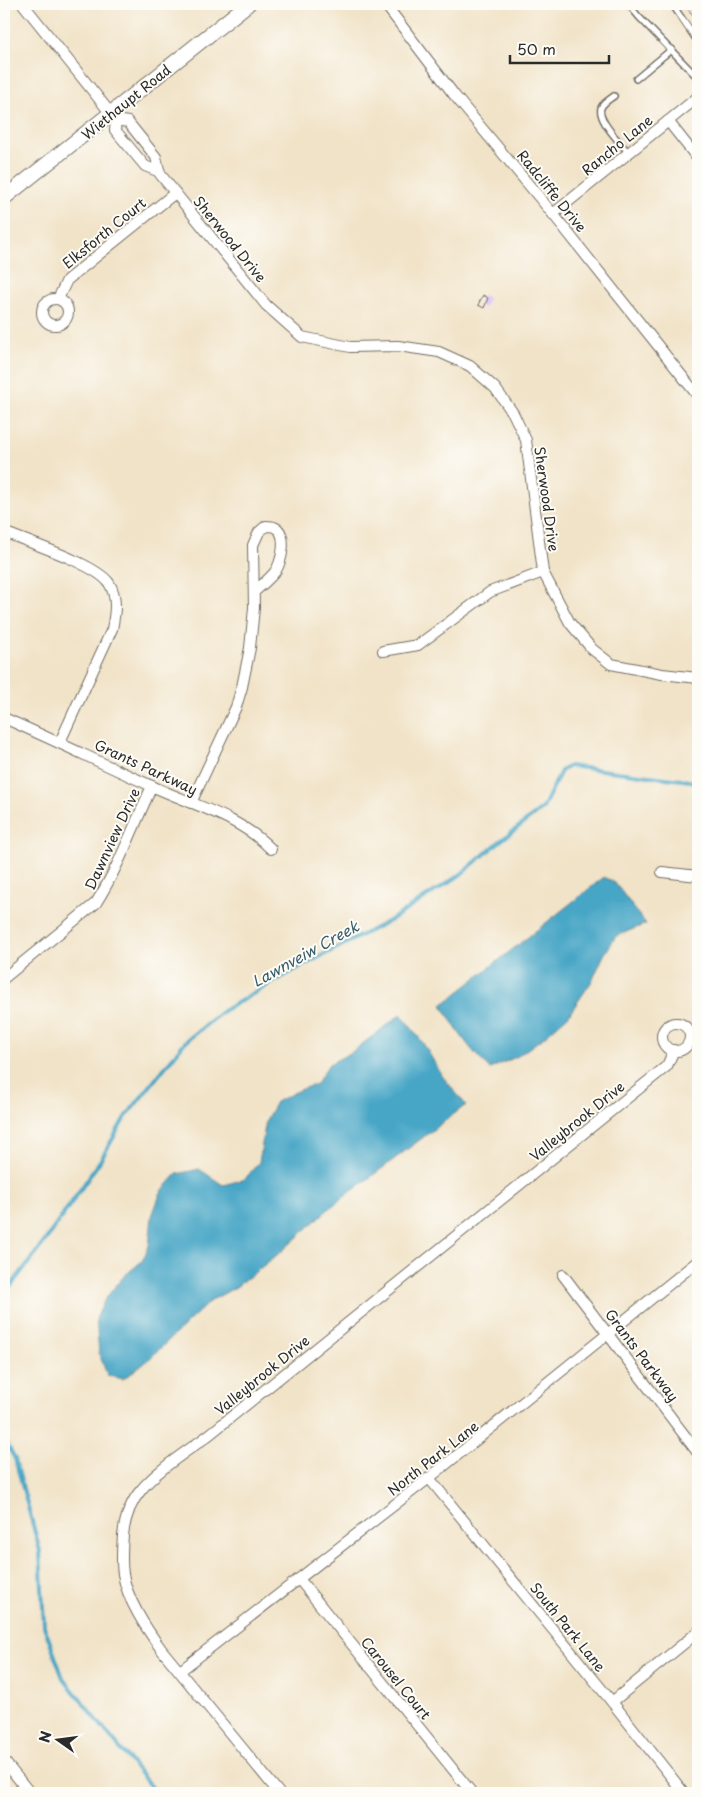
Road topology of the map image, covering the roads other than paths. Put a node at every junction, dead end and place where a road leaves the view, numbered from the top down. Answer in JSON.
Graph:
{"nodes":[{"id":1,"x":24,"y":4,"type":"edge"},
{"id":2,"x":248,"y":4,"type":"edge"},
{"id":3,"x":385,"y":4,"type":"edge"},
{"id":4,"x":628,"y":4,"type":"edge"},
{"id":5,"x":672,"y":4,"type":"edge"},
{"id":6,"x":698,"y":42,"type":"edge"},
{"id":7,"x":672,"y":49,"type":"junction"},
{"id":8,"x":698,"y":78,"type":"edge"},
{"id":9,"x":636,"y":79,"type":"dead end"},
{"id":10,"x":614,"y":96,"type":"dead end"},
{"id":11,"x":698,"y":97,"type":"edge"},
{"id":12,"x":114,"y":116,"type":"junction"},
{"id":13,"x":668,"y":121,"type":"junction"},
{"id":14,"x":629,"y":153,"type":"junction"},
{"id":15,"x":698,"y":158,"type":"edge"},
{"id":16,"x":160,"y":172,"type":"junction"},
{"id":17,"x":175,"y":193,"type":"junction"},
{"id":18,"x":4,"y":198,"type":"edge"},
{"id":19,"x":553,"y":214,"type":"junction"},
{"id":20,"x":58,"y":299,"type":"dead end"},
{"id":21,"x":698,"y":396,"type":"edge"},
{"id":22,"x":4,"y":532,"type":"edge"},
{"id":23,"x":543,"y":572,"type":"junction"},
{"id":24,"x":254,"y":592,"type":"junction"},
{"id":25,"x":383,"y":651,"type":"dead end"},
{"id":26,"x":698,"y":678,"type":"edge"},
{"id":27,"x":4,"y":718,"type":"edge"},
{"id":28,"x":60,"y":742,"type":"junction"},
{"id":29,"x":152,"y":786,"type":"junction"},
{"id":30,"x":191,"y":803,"type":"junction"},
{"id":31,"x":271,"y":849,"type":"dead end"},
{"id":32,"x":662,"y":872,"type":"dead end"},
{"id":33,"x":698,"y":876,"type":"edge"},
{"id":34,"x":4,"y":978,"type":"edge"},
{"id":35,"x":674,"y":1050,"type":"dead end"},
{"id":36,"x":698,"y":1261,"type":"edge"},
{"id":37,"x":563,"y":1275,"type":"dead end"},
{"id":38,"x":609,"y":1334,"type":"junction"},
{"id":39,"x":698,"y":1453,"type":"edge"},
{"id":40,"x":429,"y":1478,"type":"junction"},
{"id":41,"x":299,"y":1579,"type":"junction"},
{"id":42,"x":698,"y":1632,"type":"edge"},
{"id":43,"x":180,"y":1671,"type":"junction"},
{"id":44,"x":612,"y":1702,"type":"junction"},
{"id":45,"x":4,"y":1761,"type":"edge"},
{"id":46,"x":30,"y":1793,"type":"edge"},
{"id":47,"x":279,"y":1793,"type":"edge"},
{"id":48,"x":472,"y":1793,"type":"edge"},
{"id":49,"x":684,"y":1793,"type":"edge"}],
"edges":[{"from":1,"to":12,"type":"street","name":"Sherwood Drive"},
{"from":2,"to":12,"type":"street","name":"Wiethaupt Road"},
{"from":3,"to":19,"type":"street","name":"Radcliffe Drive"},
{"from":4,"to":7,"type":"lane"},
{"from":5,"to":6,"type":"lane"},
{"from":7,"to":8,"type":"lane"},
{"from":7,"to":9,"type":"lane"},
{"from":10,"to":14,"type":"lane"},
{"from":11,"to":13,"type":"street","name":"Rancho Lane"},
{"from":12,"to":16,"type":"street","name":"Sherwood Drive"},
{"from":12,"to":16,"type":"street","name":"Sherwood Drive"},
{"from":12,"to":18,"type":"street","name":"Wiethaupt Road"},
{"from":13,"to":14,"type":"street","name":"Rancho Lane"},
{"from":13,"to":15,"type":"street"},
{"from":14,"to":19,"type":"street","name":"Rancho Lane"},
{"from":16,"to":17,"type":"street","name":"Sherwood Drive"},
{"from":17,"to":20,"type":"street","name":"Elksforth Court"},
{"from":17,"to":23,"type":"street","name":"Sherwood Drive"},
{"from":19,"to":21,"type":"street","name":"Radcliffe Drive"},
{"from":22,"to":28,"type":"street"},
{"from":23,"to":25,"type":"street"},
{"from":23,"to":26,"type":"street","name":"Sherwood Drive"},
{"from":24,"to":24,"type":"street"},
{"from":24,"to":30,"type":"street"},
{"from":27,"to":28,"type":"street","name":"Grants Parkway"},
{"from":28,"to":29,"type":"street","name":"Grants Parkway"},
{"from":29,"to":30,"type":"street","name":"Grants Parkway"},
{"from":29,"to":34,"type":"street","name":"Dawnview Drive"},
{"from":30,"to":31,"type":"street","name":"Grants Parkway"},
{"from":32,"to":33,"type":"street"},
{"from":35,"to":43,"type":"street","name":"Valleybrook Drive"},
{"from":36,"to":38,"type":"street","name":"North Park Lane"},
{"from":37,"to":38,"type":"street","name":"Grants Parkway"},
{"from":38,"to":39,"type":"street","name":"Grants Parkway"},
{"from":38,"to":40,"type":"street","name":"North Park Lane"},
{"from":40,"to":41,"type":"street","name":"North Park Lane"},
{"from":40,"to":44,"type":"street","name":"South Park Lane"},
{"from":41,"to":43,"type":"street","name":"North Park Lane"},
{"from":41,"to":48,"type":"street","name":"Carousel Court"},
{"from":42,"to":44,"type":"street"},
{"from":43,"to":47,"type":"street","name":"Valleybrook Drive"},
{"from":44,"to":49,"type":"street","name":"South Park Lane"},
{"from":45,"to":46,"type":"street"}]}
